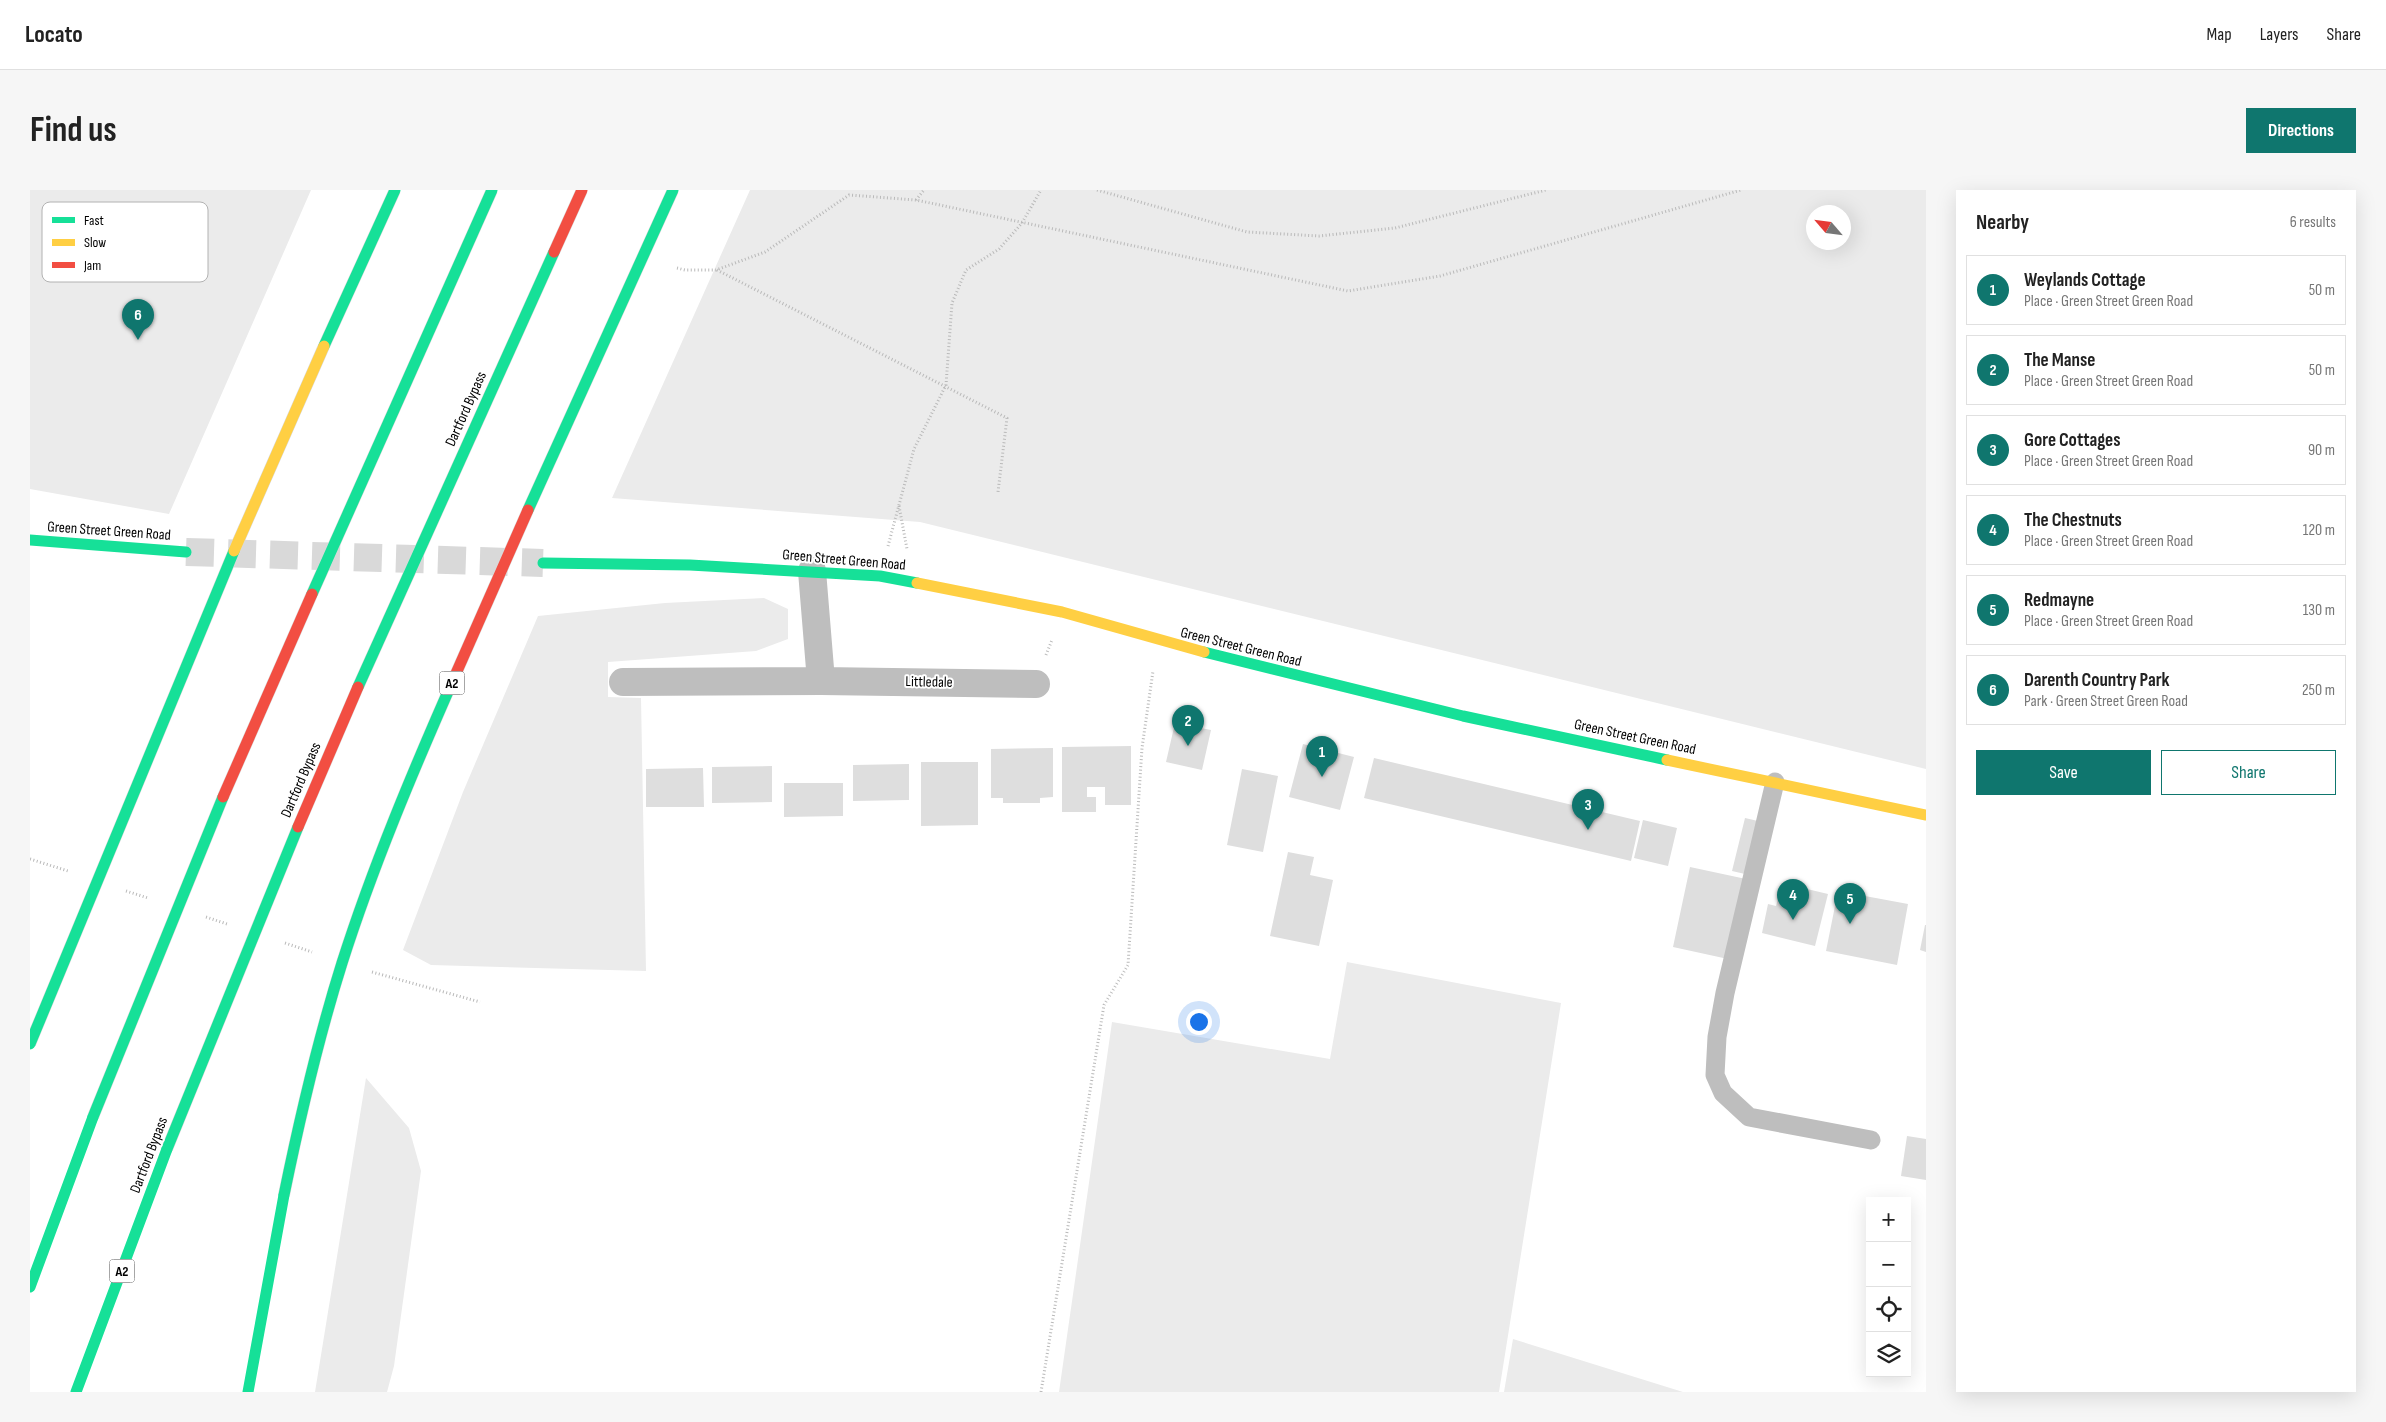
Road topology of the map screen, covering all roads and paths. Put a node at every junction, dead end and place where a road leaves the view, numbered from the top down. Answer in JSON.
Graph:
{"nodes":[{"id":1,"x":395,"y":190,"type":"edge"},
{"id":2,"x":492,"y":190,"type":"edge"},
{"id":3,"x":582,"y":190,"type":"edge"},
{"id":4,"x":673,"y":190,"type":"edge"},
{"id":5,"x":924,"y":190,"type":"edge"},
{"id":6,"x":1042,"y":190,"type":"edge"},
{"id":7,"x":1097,"y":190,"type":"edge"},
{"id":8,"x":1546,"y":190,"type":"edge"},
{"id":9,"x":1741,"y":190,"type":"edge"},
{"id":10,"x":916,"y":200,"type":"junction"},
{"id":11,"x":1022,"y":223,"type":"junction"},
{"id":12,"x":677,"y":268,"type":"dead end"},
{"id":13,"x":716,"y":270,"type":"junction"},
{"id":14,"x":946,"y":385,"type":"junction"},
{"id":15,"x":998,"y":492,"type":"dead end"},
{"id":16,"x":899,"y":505,"type":"junction"},
{"id":17,"x":30,"y":540,"type":"edge"},
{"id":18,"x":186,"y":552,"type":"tunnel mouth"},
{"id":19,"x":543,"y":563,"type":"tunnel mouth"},
{"id":20,"x":812,"y":570,"type":"junction"},
{"id":21,"x":880,"y":576,"type":"junction"},
{"id":22,"x":913,"y":582,"type":"junction"},
{"id":23,"x":1062,"y":612,"type":"junction"},
{"id":24,"x":1158,"y":641,"type":"junction"},
{"id":25,"x":822,"y":681,"type":"junction"},
{"id":26,"x":623,"y":682,"type":"dead end"},
{"id":27,"x":1036,"y":684,"type":"joint"},
{"id":28,"x":1775,"y":782,"type":"junction"},
{"id":29,"x":1926,"y":815,"type":"edge"},
{"id":30,"x":30,"y":1044,"type":"edge"},
{"id":31,"x":1871,"y":1140,"type":"dead end"},
{"id":32,"x":30,"y":1287,"type":"edge"},
{"id":33,"x":76,"y":1392,"type":"edge"},
{"id":34,"x":248,"y":1392,"type":"edge"},
{"id":35,"x":1041,"y":1392,"type":"edge"}],
"edges":[{"from":1,"to":30,"type":"main road","bridge":true},
{"from":2,"to":32,"type":"main road","bridge":true},
{"from":3,"to":33,"type":"main road","name":"Dartford Bypass","number":"A2","bridge":true},
{"from":4,"to":34,"type":"main road","number":"A2","bridge":true},
{"from":5,"to":10,"type":"path"},
{"from":6,"to":11,"type":"path"},
{"from":7,"to":8,"type":"path"},
{"from":9,"to":11,"type":"path"},
{"from":10,"to":11,"type":"path"},
{"from":10,"to":13,"type":"path"},
{"from":11,"to":14,"type":"path"},
{"from":12,"to":13,"type":"path"},
{"from":13,"to":14,"type":"path"},
{"from":14,"to":15,"type":"path"},
{"from":14,"to":16,"type":"path"},
{"from":16,"to":21,"type":"path"},
{"from":16,"to":22,"type":"path"},
{"from":17,"to":18,"type":"main road","name":"Green Street Green Road"},
{"from":19,"to":20,"type":"main road","name":"Green Street Green Road"},
{"from":20,"to":21,"type":"main road","name":"Green Street Green Road"},
{"from":20,"to":25,"type":"street"},
{"from":21,"to":22,"type":"main road","name":"Green Street Green Road"},
{"from":22,"to":23,"type":"main road","name":"Green Street Green Road"},
{"from":23,"to":24,"type":"main road","name":"Green Street Green Road"},
{"from":23,"to":27,"type":"path"},
{"from":24,"to":28,"type":"main road","name":"Green Street Green Road"},
{"from":24,"to":35,"type":"path"},
{"from":25,"to":26,"type":"street","name":"Littledale"},
{"from":25,"to":27,"type":"street","name":"Littledale"},
{"from":28,"to":29,"type":"main road","name":"Green Street Green Road"},
{"from":28,"to":31,"type":"lane"}]}
